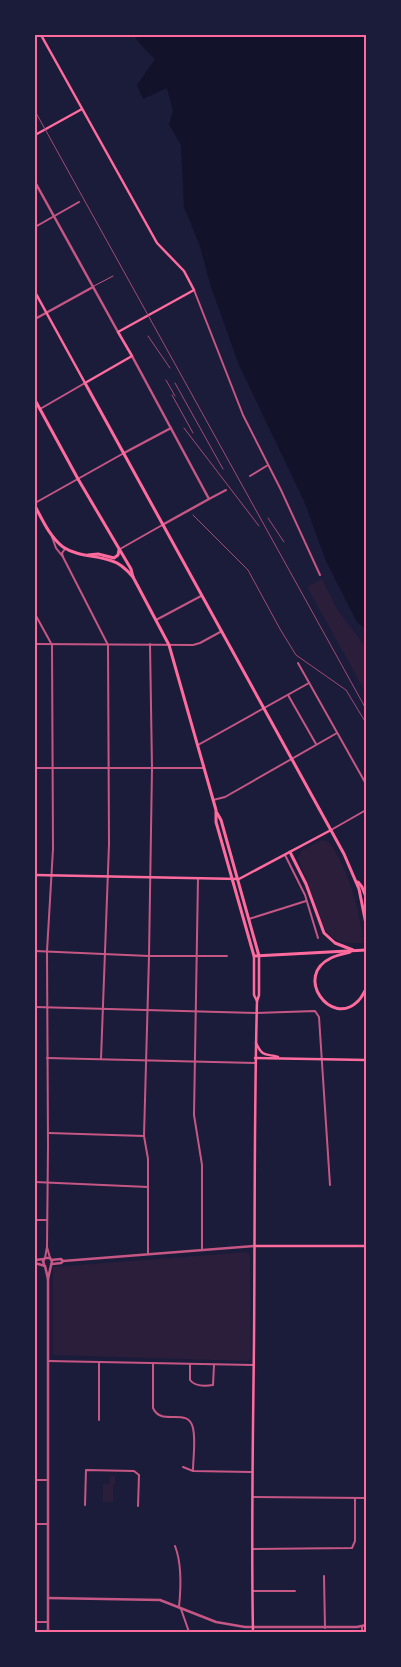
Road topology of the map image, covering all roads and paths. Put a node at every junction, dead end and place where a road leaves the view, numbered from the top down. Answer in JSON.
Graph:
{"nodes":[{"id":1,"x":41,"y":35,"type":"edge"},
{"id":2,"x":82,"y":109,"type":"junction"},
{"id":3,"x":35,"y":135,"type":"edge"},
{"id":4,"x":35,"y":182,"type":"edge"},
{"id":5,"x":79,"y":202,"type":"dead end"},
{"id":6,"x":53,"y":216,"type":"junction"},
{"id":7,"x":35,"y":227,"type":"edge"},
{"id":8,"x":113,"y":276,"type":"dead end"},
{"id":9,"x":93,"y":287,"type":"junction"},
{"id":10,"x":194,"y":290,"type":"junction"},
{"id":11,"x":35,"y":292,"type":"edge"},
{"id":12,"x":46,"y":313,"type":"junction"},
{"id":13,"x":35,"y":319,"type":"edge"},
{"id":14,"x":118,"y":332,"type":"junction"},
{"id":15,"x":132,"y":356,"type":"junction"},
{"id":16,"x":85,"y":383,"type":"junction"},
{"id":17,"x":35,"y":400,"type":"edge"},
{"id":18,"x":40,"y":409,"type":"junction"},
{"id":19,"x":171,"y":428,"type":"junction"},
{"id":20,"x":124,"y":453,"type":"junction"},
{"id":21,"x":268,"y":465,"type":"junction"},
{"id":22,"x":250,"y":476,"type":"dead end"},
{"id":23,"x":78,"y":479,"type":"junction"},
{"id":24,"x":226,"y":490,"type":"dead end"},
{"id":25,"x":209,"y":499,"type":"junction"},
{"id":26,"x":35,"y":505,"type":"edge"},
{"id":27,"x":164,"y":524,"type":"junction"},
{"id":28,"x":52,"y":537,"type":"junction"},
{"id":29,"x":66,"y":548,"type":"junction"},
{"id":30,"x":119,"y":550,"type":"junction"},
{"id":31,"x":87,"y":555,"type":"junction"},
{"id":32,"x":63,"y":557,"type":"junction"},
{"id":33,"x":320,"y":575,"type":"dead end"},
{"id":34,"x":134,"y":577,"type":"junction"},
{"id":35,"x":202,"y":595,"type":"junction"},
{"id":36,"x":35,"y":614,"type":"edge"},
{"id":37,"x":156,"y":620,"type":"junction"},
{"id":38,"x":222,"y":631,"type":"junction"},
{"id":39,"x":35,"y":644,"type":"edge"},
{"id":40,"x":52,"y":644,"type":"junction"},
{"id":41,"x":150,"y":644,"type":"junction"},
{"id":42,"x":169,"y":644,"type":"junction"},
{"id":43,"x":108,"y":645,"type":"junction"},
{"id":44,"x":298,"y":662,"type":"dead end"},
{"id":45,"x":309,"y":683,"type":"junction"},
{"id":46,"x":288,"y":695,"type":"junction"},
{"id":47,"x":264,"y":708,"type":"junction"},
{"id":48,"x":337,"y":733,"type":"junction"},
{"id":49,"x":316,"y":744,"type":"junction"},
{"id":50,"x":198,"y":745,"type":"junction"},
{"id":51,"x":293,"y":758,"type":"junction"},
{"id":52,"x":35,"y":768,"type":"edge"},
{"id":53,"x":52,"y":768,"type":"junction"},
{"id":54,"x":109,"y":768,"type":"junction"},
{"id":55,"x":152,"y":768,"type":"junction"},
{"id":56,"x":204,"y":768,"type":"junction"},
{"id":57,"x":366,"y":784,"type":"edge"},
{"id":58,"x":213,"y":800,"type":"junction"},
{"id":59,"x":216,"y":810,"type":"junction"},
{"id":60,"x":366,"y":810,"type":"edge"},
{"id":61,"x":331,"y":830,"type":"junction"},
{"id":62,"x":290,"y":852,"type":"junction"},
{"id":63,"x":285,"y":855,"type":"junction"},
{"id":64,"x":35,"y":875,"type":"edge"},
{"id":65,"x":51,"y":875,"type":"junction"},
{"id":66,"x":108,"y":876,"type":"junction"},
{"id":67,"x":151,"y":878,"type":"junction"},
{"id":68,"x":198,"y":878,"type":"junction"},
{"id":69,"x":232,"y":879,"type":"junction"},
{"id":70,"x":238,"y":879,"type":"junction"},
{"id":71,"x":356,"y":880,"type":"junction"},
{"id":72,"x":366,"y":897,"type":"edge"},
{"id":73,"x":307,"y":901,"type":"junction"},
{"id":74,"x":249,"y":919,"type":"junction"},
{"id":75,"x":366,"y":924,"type":"edge"},
{"id":76,"x":318,"y":938,"type":"dead end"},
{"id":77,"x":356,"y":950,"type":"junction"},
{"id":78,"x":366,"y":950,"type":"edge"},
{"id":79,"x":35,"y":951,"type":"edge"},
{"id":80,"x":47,"y":951,"type":"junction"},
{"id":81,"x":105,"y":954,"type":"junction"},
{"id":82,"x":149,"y":956,"type":"junction"},
{"id":83,"x":197,"y":956,"type":"junction"},
{"id":84,"x":227,"y":956,"type":"dead end"},
{"id":85,"x":254,"y":956,"type":"junction"},
{"id":86,"x":259,"y":956,"type":"junction"},
{"id":87,"x":366,"y":989,"type":"edge"},
{"id":88,"x":256,"y":1001,"type":"junction"},
{"id":89,"x":35,"y":1007,"type":"edge"},
{"id":90,"x":47,"y":1008,"type":"junction"},
{"id":91,"x":103,"y":1009,"type":"junction"},
{"id":92,"x":147,"y":1010,"type":"junction"},
{"id":93,"x":196,"y":1011,"type":"junction"},
{"id":94,"x":256,"y":1013,"type":"junction"},
{"id":95,"x":256,"y":1041,"type":"junction"},
{"id":96,"x":48,"y":1058,"type":"junction"},
{"id":97,"x":255,"y":1058,"type":"junction"},
{"id":98,"x":279,"y":1058,"type":"junction"},
{"id":99,"x":101,"y":1059,"type":"junction"},
{"id":100,"x":322,"y":1059,"type":"junction"},
{"id":101,"x":146,"y":1060,"type":"junction"},
{"id":102,"x":366,"y":1060,"type":"edge"},
{"id":103,"x":194,"y":1062,"type":"junction"},
{"id":104,"x":256,"y":1063,"type":"junction"},
{"id":105,"x":48,"y":1133,"type":"junction"},
{"id":106,"x":144,"y":1136,"type":"junction"},
{"id":107,"x":35,"y":1182,"type":"edge"},
{"id":108,"x":47,"y":1184,"type":"junction"},
{"id":109,"x":330,"y":1185,"type":"dead end"},
{"id":110,"x":148,"y":1187,"type":"junction"},
{"id":111,"x":35,"y":1220,"type":"edge"},
{"id":112,"x":47,"y":1220,"type":"junction"},
{"id":113,"x":254,"y":1246,"type":"junction"},
{"id":114,"x":366,"y":1246,"type":"edge"},
{"id":115,"x":47,"y":1247,"type":"junction"},
{"id":116,"x":202,"y":1250,"type":"junction"},
{"id":117,"x":148,"y":1255,"type":"junction"},
{"id":118,"x":45,"y":1259,"type":"junction"},
{"id":119,"x":35,"y":1262,"type":"edge"},
{"id":120,"x":51,"y":1262,"type":"junction"},
{"id":121,"x":45,"y":1266,"type":"junction"},
{"id":122,"x":48,"y":1279,"type":"junction"},
{"id":123,"x":48,"y":1361,"type":"junction"},
{"id":124,"x":98,"y":1362,"type":"junction"},
{"id":125,"x":153,"y":1363,"type":"junction"},
{"id":126,"x":190,"y":1364,"type":"junction"},
{"id":127,"x":214,"y":1364,"type":"junction"},
{"id":128,"x":254,"y":1365,"type":"junction"},
{"id":129,"x":99,"y":1420,"type":"dead end"},
{"id":130,"x":183,"y":1467,"type":"dead end"},
{"id":131,"x":193,"y":1471,"type":"junction"},
{"id":132,"x":251,"y":1472,"type":"junction"},
{"id":133,"x":35,"y":1480,"type":"edge"},
{"id":134,"x":48,"y":1480,"type":"junction"},
{"id":135,"x":252,"y":1497,"type":"junction"},
{"id":136,"x":355,"y":1498,"type":"junction"},
{"id":137,"x":366,"y":1498,"type":"edge"},
{"id":138,"x":85,"y":1505,"type":"dead end"},
{"id":139,"x":138,"y":1506,"type":"dead end"},
{"id":140,"x":35,"y":1524,"type":"edge"},
{"id":141,"x":48,"y":1524,"type":"junction"},
{"id":142,"x":175,"y":1546,"type":"dead end"},
{"id":143,"x":252,"y":1549,"type":"junction"},
{"id":144,"x":324,"y":1576,"type":"dead end"},
{"id":145,"x":253,"y":1591,"type":"junction"},
{"id":146,"x":295,"y":1591,"type":"dead end"},
{"id":147,"x":48,"y":1598,"type":"junction"},
{"id":148,"x":180,"y":1608,"type":"junction"},
{"id":149,"x":35,"y":1622,"type":"edge"},
{"id":150,"x":48,"y":1622,"type":"junction"},
{"id":151,"x":364,"y":1626,"type":"edge"},
{"id":152,"x":253,"y":1627,"type":"junction"},
{"id":153,"x":325,"y":1628,"type":"junction"},
{"id":154,"x":48,"y":1632,"type":"edge"},
{"id":155,"x":189,"y":1632,"type":"edge"},
{"id":156,"x":253,"y":1632,"type":"edge"},
{"id":157,"x":362,"y":1632,"type":"edge"}],
"edges":[{"from":1,"to":2,"type":"main road"},
{"from":2,"to":3,"type":"main road"},
{"from":2,"to":10,"type":"main road"},
{"from":4,"to":6,"type":"street"},
{"from":5,"to":6,"type":"street"},
{"from":6,"to":7,"type":"street"},
{"from":6,"to":9,"type":"street"},
{"from":8,"to":9,"type":"lane"},
{"from":9,"to":12,"type":"street"},
{"from":9,"to":14,"type":"street"},
{"from":10,"to":14,"type":"main road"},
{"from":10,"to":21,"type":"street"},
{"from":11,"to":12,"type":"main road"},
{"from":12,"to":13,"type":"street"},
{"from":12,"to":16,"type":"main road"},
{"from":14,"to":15,"type":"main road"},
{"from":15,"to":16,"type":"main road"},
{"from":15,"to":19,"type":"street"},
{"from":16,"to":18,"type":"street"},
{"from":16,"to":20,"type":"main road"},
{"from":17,"to":18,"type":"main road"},
{"from":18,"to":23,"type":"main road"},
{"from":19,"to":20,"type":"street"},
{"from":19,"to":25,"type":"street"},
{"from":20,"to":23,"type":"street"},
{"from":20,"to":27,"type":"main road"},
{"from":21,"to":22,"type":"street"},
{"from":21,"to":33,"type":"street"},
{"from":23,"to":26,"type":"street"},
{"from":23,"to":30,"type":"main road"},
{"from":24,"to":25,"type":"street"},
{"from":25,"to":27,"type":"street"},
{"from":26,"to":28,"type":"main road"},
{"from":27,"to":30,"type":"street"},
{"from":27,"to":35,"type":"main road"},
{"from":28,"to":29,"type":"main road"},
{"from":28,"to":32,"type":"street"},
{"from":29,"to":31,"type":"main road"},
{"from":29,"to":32,"type":"street"},
{"from":30,"to":31,"type":"main road"},
{"from":30,"to":34,"type":"main road"},
{"from":31,"to":34,"type":"main road"},
{"from":32,"to":43,"type":"street"},
{"from":34,"to":37,"type":"main road"},
{"from":35,"to":37,"type":"street"},
{"from":35,"to":38,"type":"main road"},
{"from":36,"to":40,"type":"street"},
{"from":37,"to":42,"type":"main road"},
{"from":38,"to":42,"type":"street"},
{"from":38,"to":47,"type":"main road"},
{"from":39,"to":40,"type":"street"},
{"from":40,"to":43,"type":"street"},
{"from":40,"to":53,"type":"street"},
{"from":41,"to":42,"type":"street"},
{"from":41,"to":43,"type":"street"},
{"from":41,"to":55,"type":"street"},
{"from":42,"to":50,"type":"main road"},
{"from":43,"to":54,"type":"street"},
{"from":44,"to":45,"type":"street"},
{"from":45,"to":46,"type":"street"},
{"from":45,"to":48,"type":"street"},
{"from":46,"to":47,"type":"street"},
{"from":46,"to":49,"type":"street"},
{"from":47,"to":50,"type":"street"},
{"from":47,"to":51,"type":"main road"},
{"from":48,"to":49,"type":"street"},
{"from":48,"to":57,"type":"street"},
{"from":49,"to":51,"type":"street"},
{"from":50,"to":56,"type":"main road"},
{"from":51,"to":58,"type":"street"},
{"from":51,"to":61,"type":"main road"},
{"from":52,"to":53,"type":"street"},
{"from":53,"to":54,"type":"street"},
{"from":53,"to":65,"type":"street"},
{"from":54,"to":55,"type":"street"},
{"from":54,"to":66,"type":"street"},
{"from":55,"to":56,"type":"street"},
{"from":55,"to":67,"type":"street"},
{"from":56,"to":58,"type":"main road"},
{"from":58,"to":59,"type":"main road"},
{"from":59,"to":69,"type":"main road"},
{"from":59,"to":70,"type":"main road"},
{"from":60,"to":61,"type":"street"},
{"from":61,"to":62,"type":"main road"},
{"from":61,"to":71,"type":"main road"},
{"from":62,"to":63,"type":"main road"},
{"from":62,"to":77,"type":"main road"},
{"from":63,"to":70,"type":"main road"},
{"from":63,"to":73,"type":"street"},
{"from":64,"to":65,"type":"main road"},
{"from":65,"to":66,"type":"main road"},
{"from":65,"to":80,"type":"street"},
{"from":66,"to":67,"type":"main road"},
{"from":66,"to":81,"type":"street"},
{"from":67,"to":68,"type":"main road"},
{"from":67,"to":82,"type":"street"},
{"from":68,"to":69,"type":"main road"},
{"from":68,"to":83,"type":"street"},
{"from":69,"to":70,"type":"main road"},
{"from":69,"to":85,"type":"main road"},
{"from":70,"to":74,"type":"main road"},
{"from":71,"to":72,"type":"main road"},
{"from":71,"to":75,"type":"main road"},
{"from":73,"to":74,"type":"street"},
{"from":73,"to":76,"type":"street"},
{"from":74,"to":86,"type":"main road"},
{"from":77,"to":78,"type":"main road"},
{"from":77,"to":86,"type":"main road"},
{"from":77,"to":87,"type":"main road"},
{"from":79,"to":80,"type":"street"},
{"from":80,"to":81,"type":"street"},
{"from":80,"to":90,"type":"street"},
{"from":81,"to":82,"type":"street"},
{"from":81,"to":91,"type":"street"},
{"from":82,"to":83,"type":"street"},
{"from":82,"to":92,"type":"street"},
{"from":83,"to":84,"type":"street"},
{"from":83,"to":93,"type":"street"},
{"from":85,"to":86,"type":"main road"},
{"from":85,"to":88,"type":"main road"},
{"from":86,"to":88,"type":"main road"},
{"from":88,"to":94,"type":"main road"},
{"from":89,"to":90,"type":"street"},
{"from":90,"to":91,"type":"street"},
{"from":90,"to":96,"type":"street"},
{"from":91,"to":92,"type":"street"},
{"from":91,"to":99,"type":"street"},
{"from":92,"to":93,"type":"street"},
{"from":92,"to":101,"type":"street"},
{"from":93,"to":94,"type":"street"},
{"from":93,"to":103,"type":"street"},
{"from":94,"to":95,"type":"main road"},
{"from":94,"to":100,"type":"street"},
{"from":95,"to":97,"type":"main road"},
{"from":95,"to":98,"type":"main road"},
{"from":96,"to":99,"type":"street"},
{"from":96,"to":105,"type":"street"},
{"from":97,"to":98,"type":"main road"},
{"from":97,"to":104,"type":"main road"},
{"from":98,"to":100,"type":"main road"},
{"from":99,"to":101,"type":"street"},
{"from":100,"to":102,"type":"main road"},
{"from":100,"to":109,"type":"street"},
{"from":101,"to":103,"type":"street"},
{"from":101,"to":106,"type":"street"},
{"from":103,"to":104,"type":"street"},
{"from":103,"to":116,"type":"street"},
{"from":104,"to":113,"type":"main road"},
{"from":105,"to":106,"type":"street"},
{"from":105,"to":108,"type":"street"},
{"from":106,"to":110,"type":"street"},
{"from":107,"to":108,"type":"street"},
{"from":108,"to":110,"type":"street"},
{"from":108,"to":112,"type":"street"},
{"from":110,"to":117,"type":"street"},
{"from":111,"to":112,"type":"street"},
{"from":112,"to":115,"type":"street"},
{"from":113,"to":114,"type":"main road"},
{"from":113,"to":116,"type":"street"},
{"from":113,"to":128,"type":"main road"},
{"from":115,"to":118,"type":"street"},
{"from":115,"to":120,"type":"street"},
{"from":116,"to":117,"type":"street"},
{"from":117,"to":120,"type":"street"},
{"from":118,"to":119,"type":"street"},
{"from":118,"to":120,"type":"street"},
{"from":118,"to":121,"type":"street"},
{"from":119,"to":121,"type":"street"},
{"from":120,"to":121,"type":"street"},
{"from":120,"to":122,"type":"street"},
{"from":121,"to":122,"type":"street"},
{"from":122,"to":123,"type":"street"},
{"from":123,"to":124,"type":"street"},
{"from":123,"to":134,"type":"street"},
{"from":124,"to":125,"type":"street"},
{"from":124,"to":129,"type":"street"},
{"from":125,"to":126,"type":"street"},
{"from":125,"to":131,"type":"street"},
{"from":126,"to":127,"type":"street"},
{"from":126,"to":127,"type":"street"},
{"from":127,"to":128,"type":"street"},
{"from":128,"to":132,"type":"main road"},
{"from":130,"to":131,"type":"street"},
{"from":131,"to":132,"type":"street"},
{"from":132,"to":135,"type":"main road"},
{"from":133,"to":134,"type":"street"},
{"from":134,"to":141,"type":"street"},
{"from":135,"to":136,"type":"street"},
{"from":135,"to":143,"type":"main road"},
{"from":136,"to":137,"type":"street"},
{"from":136,"to":143,"type":"street"},
{"from":138,"to":139,"type":"street"},
{"from":140,"to":141,"type":"street"},
{"from":141,"to":147,"type":"street"},
{"from":142,"to":148,"type":"street"},
{"from":143,"to":145,"type":"main road"},
{"from":144,"to":153,"type":"street"},
{"from":145,"to":146,"type":"street"},
{"from":145,"to":152,"type":"main road"},
{"from":147,"to":148,"type":"street"},
{"from":147,"to":150,"type":"street"},
{"from":148,"to":152,"type":"street"},
{"from":148,"to":155,"type":"street"},
{"from":149,"to":150,"type":"street"},
{"from":150,"to":154,"type":"street"},
{"from":151,"to":153,"type":"street"},
{"from":151,"to":157,"type":"street"},
{"from":152,"to":153,"type":"street"},
{"from":152,"to":156,"type":"main road"}]}
